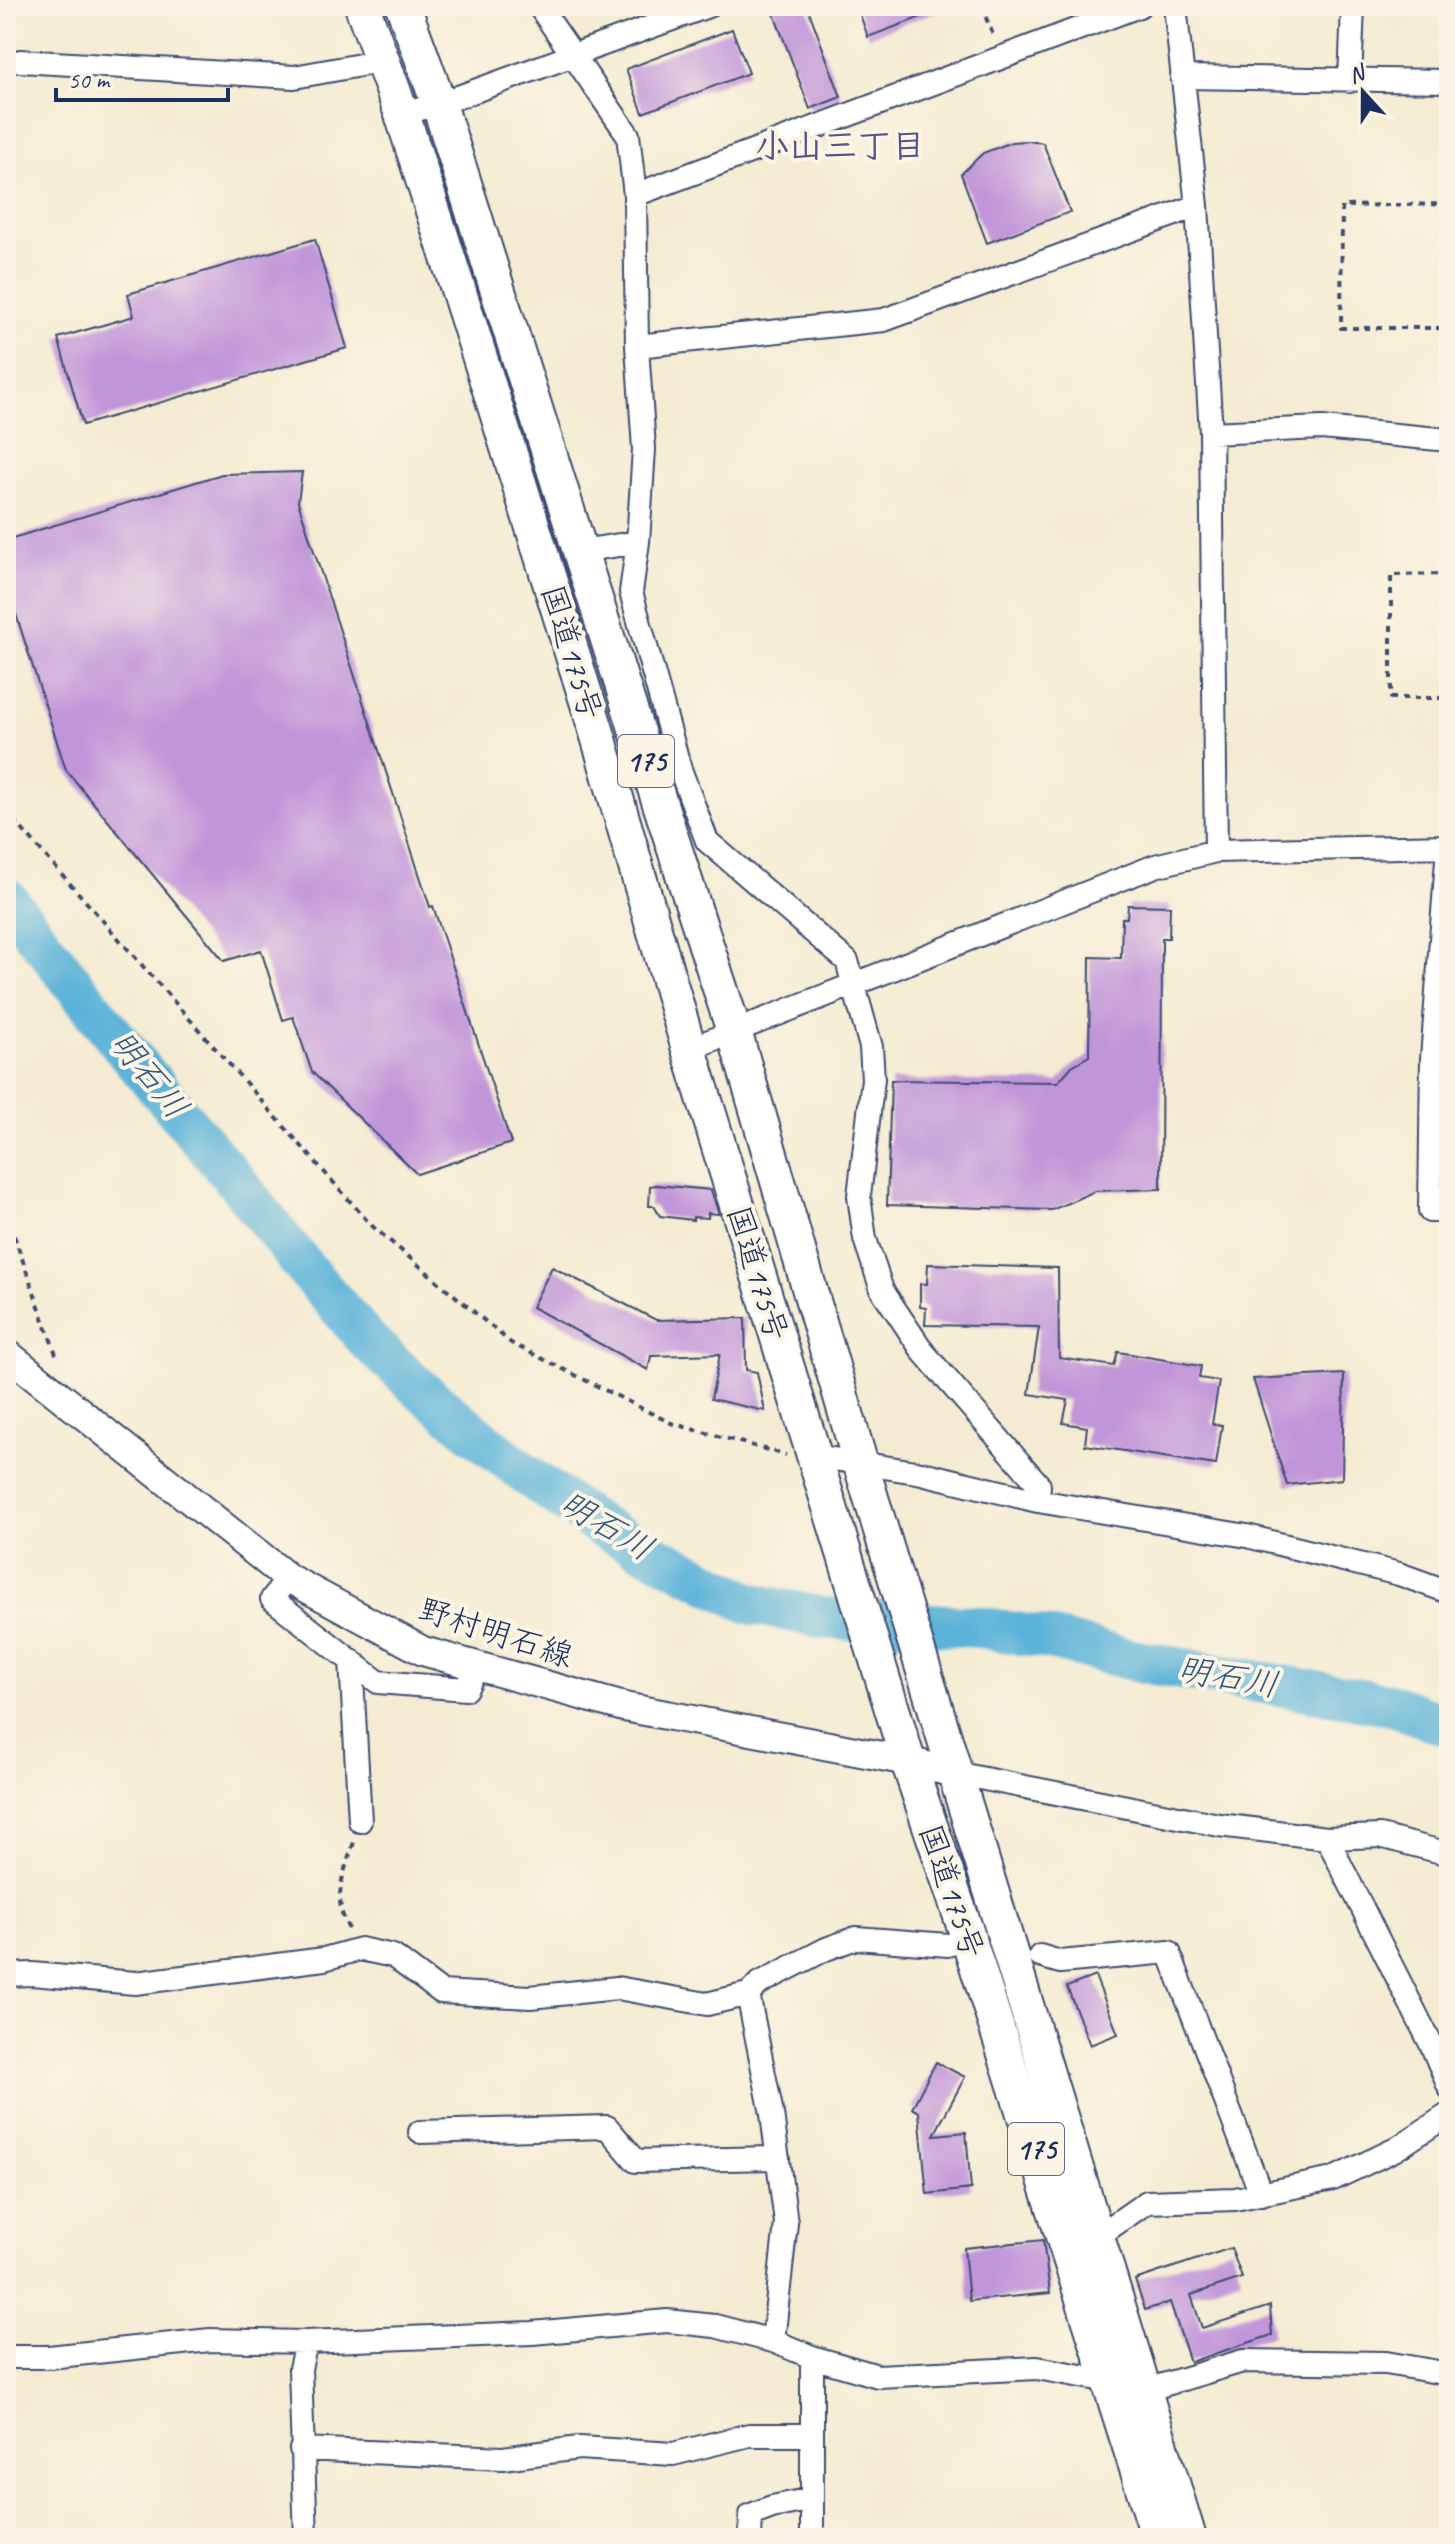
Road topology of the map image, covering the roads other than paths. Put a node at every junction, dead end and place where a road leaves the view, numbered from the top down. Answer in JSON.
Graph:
{"nodes":[{"id":1,"x":362,"y":6,"type":"edge"},
{"id":2,"x":403,"y":6,"type":"edge"},
{"id":3,"x":539,"y":6,"type":"edge"},
{"id":4,"x":708,"y":6,"type":"edge"},
{"id":5,"x":1139,"y":6,"type":"edge"},
{"id":6,"x":1175,"y":6,"type":"edge"},
{"id":7,"x":1353,"y":6,"type":"edge"},
{"id":8,"x":572,"y":54,"type":"junction"},
{"id":9,"x":20,"y":61,"type":"dead end"},
{"id":10,"x":383,"y":61,"type":"junction"},
{"id":11,"x":1182,"y":77,"type":"junction"},
{"id":12,"x":1350,"y":81,"type":"junction"},
{"id":13,"x":1449,"y":81,"type":"edge"},
{"id":14,"x":439,"y":104,"type":"junction"},
{"id":15,"x":402,"y":114,"type":"junction"},
{"id":16,"x":635,"y":195,"type":"junction"},
{"id":17,"x":1197,"y":206,"type":"junction"},
{"id":18,"x":637,"y":346,"type":"junction"},
{"id":19,"x":1211,"y":433,"type":"junction"},
{"id":20,"x":1449,"y":440,"type":"edge"},
{"id":21,"x":638,"y":542,"type":"junction"},
{"id":22,"x":581,"y":551,"type":"junction"},
{"id":23,"x":666,"y":772,"type":"junction"},
{"id":24,"x":1448,"y":846,"type":"edge"},
{"id":25,"x":1216,"y":851,"type":"junction"},
{"id":26,"x":853,"y":985,"type":"junction"},
{"id":27,"x":734,"y":1031,"type":"junction"},
{"id":28,"x":689,"y":1049,"type":"junction"},
{"id":29,"x":1449,"y":1211,"type":"edge"},
{"id":30,"x":6,"y":1353,"type":"edge"},
{"id":31,"x":815,"y":1456,"type":"junction"},
{"id":32,"x":861,"y":1465,"type":"junction"},
{"id":33,"x":1038,"y":1501,"type":"junction"},
{"id":34,"x":288,"y":1578,"type":"junction"},
{"id":35,"x":1449,"y":1592,"type":"edge"},
{"id":36,"x":351,"y":1660,"type":"junction"},
{"id":37,"x":478,"y":1666,"type":"junction"},
{"id":38,"x":908,"y":1761,"type":"junction"},
{"id":39,"x":954,"y":1773,"type":"junction"},
{"id":40,"x":360,"y":1821,"type":"road end"},
{"id":41,"x":1327,"y":1838,"type":"junction"},
{"id":42,"x":1449,"y":1854,"type":"edge"},
{"id":43,"x":948,"y":1945,"type":"dead end"},
{"id":44,"x":1040,"y":1956,"type":"dead end"},
{"id":45,"x":6,"y":1975,"type":"edge"},
{"id":46,"x":748,"y":1994,"type":"junction"},
{"id":47,"x":1449,"y":2087,"type":"edge"},
{"id":48,"x":1449,"y":2114,"type":"edge"},
{"id":49,"x":420,"y":2132,"type":"dead end"},
{"id":50,"x":778,"y":2158,"type":"junction"},
{"id":51,"x":1261,"y":2194,"type":"junction"},
{"id":52,"x":1098,"y":2236,"type":"junction"},
{"id":53,"x":773,"y":2341,"type":"junction"},
{"id":54,"x":306,"y":2342,"type":"junction"},
{"id":55,"x":6,"y":2357,"type":"edge"},
{"id":56,"x":812,"y":2357,"type":"junction"},
{"id":57,"x":1449,"y":2374,"type":"edge"},
{"id":58,"x":1109,"y":2381,"type":"junction"},
{"id":59,"x":1143,"y":2391,"type":"junction"},
{"id":60,"x":812,"y":2435,"type":"junction"},
{"id":61,"x":301,"y":2449,"type":"junction"},
{"id":62,"x":812,"y":2499,"type":"junction"},
{"id":63,"x":304,"y":2538,"type":"edge"},
{"id":64,"x":750,"y":2538,"type":"edge"},
{"id":65,"x":812,"y":2538,"type":"edge"},
{"id":66,"x":1159,"y":2538,"type":"edge"},
{"id":67,"x":1189,"y":2538,"type":"edge"}],
"edges":[{"from":1,"to":10,"type":"highway","name":"国道175号","number":"175"},
{"from":2,"to":14,"type":"highway","name":"国道175号","number":"175"},
{"from":3,"to":8,"type":"street"},
{"from":4,"to":8,"type":"street"},
{"from":5,"to":16,"type":"street"},
{"from":6,"to":11,"type":"street"},
{"from":7,"to":12,"type":"street"},
{"from":8,"to":14,"type":"street"},
{"from":8,"to":16,"type":"street"},
{"from":9,"to":10,"type":"street"},
{"from":10,"to":15,"type":"highway","name":"国道175号","number":"175"},
{"from":11,"to":12,"type":"street"},
{"from":11,"to":17,"type":"street"},
{"from":12,"to":13,"type":"street"},
{"from":14,"to":15,"type":"street"},
{"from":14,"to":22,"type":"highway","name":"国道175号","number":"175"},
{"from":15,"to":28,"type":"highway","name":"国道175号","number":"175"},
{"from":16,"to":18,"type":"street"},
{"from":17,"to":18,"type":"street"},
{"from":17,"to":19,"type":"street"},
{"from":18,"to":21,"type":"street"},
{"from":19,"to":20,"type":"street"},
{"from":19,"to":25,"type":"street"},
{"from":21,"to":22,"type":"street"},
{"from":21,"to":23,"type":"street"},
{"from":22,"to":23,"type":"highway","name":"国道175号","number":"175"},
{"from":23,"to":26,"type":"street"},
{"from":23,"to":27,"type":"highway","name":"国道175号","number":"175"},
{"from":24,"to":25,"type":"street"},
{"from":24,"to":29,"type":"street"},
{"from":25,"to":26,"type":"street"},
{"from":26,"to":27,"type":"street"},
{"from":26,"to":33,"type":"street"},
{"from":27,"to":28,"type":"street"},
{"from":27,"to":32,"type":"highway","name":"国道175号","number":"175"},
{"from":28,"to":31,"type":"highway","name":"国道175号","number":"175"},
{"from":30,"to":34,"type":"main road","name":"野村明石線"},
{"from":31,"to":32,"type":"street"},
{"from":31,"to":38,"type":"highway","name":"国道175号","number":"175"},
{"from":32,"to":33,"type":"street"},
{"from":32,"to":39,"type":"highway","name":"国道175号","number":"175"},
{"from":33,"to":35,"type":"street"},
{"from":34,"to":36,"type":"street"},
{"from":34,"to":37,"type":"main road","name":"野村明石線"},
{"from":36,"to":37,"type":"street"},
{"from":36,"to":40,"type":"street"},
{"from":37,"to":38,"type":"main road","name":"野村明石線"},
{"from":38,"to":39,"type":"main road","name":"野村明石線"},
{"from":38,"to":58,"type":"highway","name":"国道175号","number":"175"},
{"from":39,"to":41,"type":"street"},
{"from":39,"to":52,"type":"highway","name":"国道175号","number":"175"},
{"from":41,"to":42,"type":"street"},
{"from":41,"to":47,"type":"street"},
{"from":43,"to":46,"type":"street"},
{"from":44,"to":51,"type":"street"},
{"from":45,"to":46,"type":"street"},
{"from":46,"to":50,"type":"street"},
{"from":48,"to":51,"type":"street"},
{"from":49,"to":50,"type":"street"},
{"from":50,"to":53,"type":"street"},
{"from":51,"to":52,"type":"street"},
{"from":52,"to":59,"type":"highway","name":"国道175号","number":"175"},
{"from":53,"to":54,"type":"street"},
{"from":53,"to":56,"type":"street"},
{"from":54,"to":55,"type":"street"},
{"from":54,"to":61,"type":"street"},
{"from":56,"to":58,"type":"street"},
{"from":56,"to":60,"type":"street"},
{"from":57,"to":59,"type":"street"},
{"from":58,"to":59,"type":"street"},
{"from":58,"to":66,"type":"highway","name":"国道175号","number":"175"},
{"from":59,"to":67,"type":"highway","name":"国道175号","number":"175"},
{"from":60,"to":61,"type":"street"},
{"from":60,"to":62,"type":"street"},
{"from":61,"to":63,"type":"street"},
{"from":62,"to":64,"type":"street"},
{"from":62,"to":65,"type":"street"}]}
